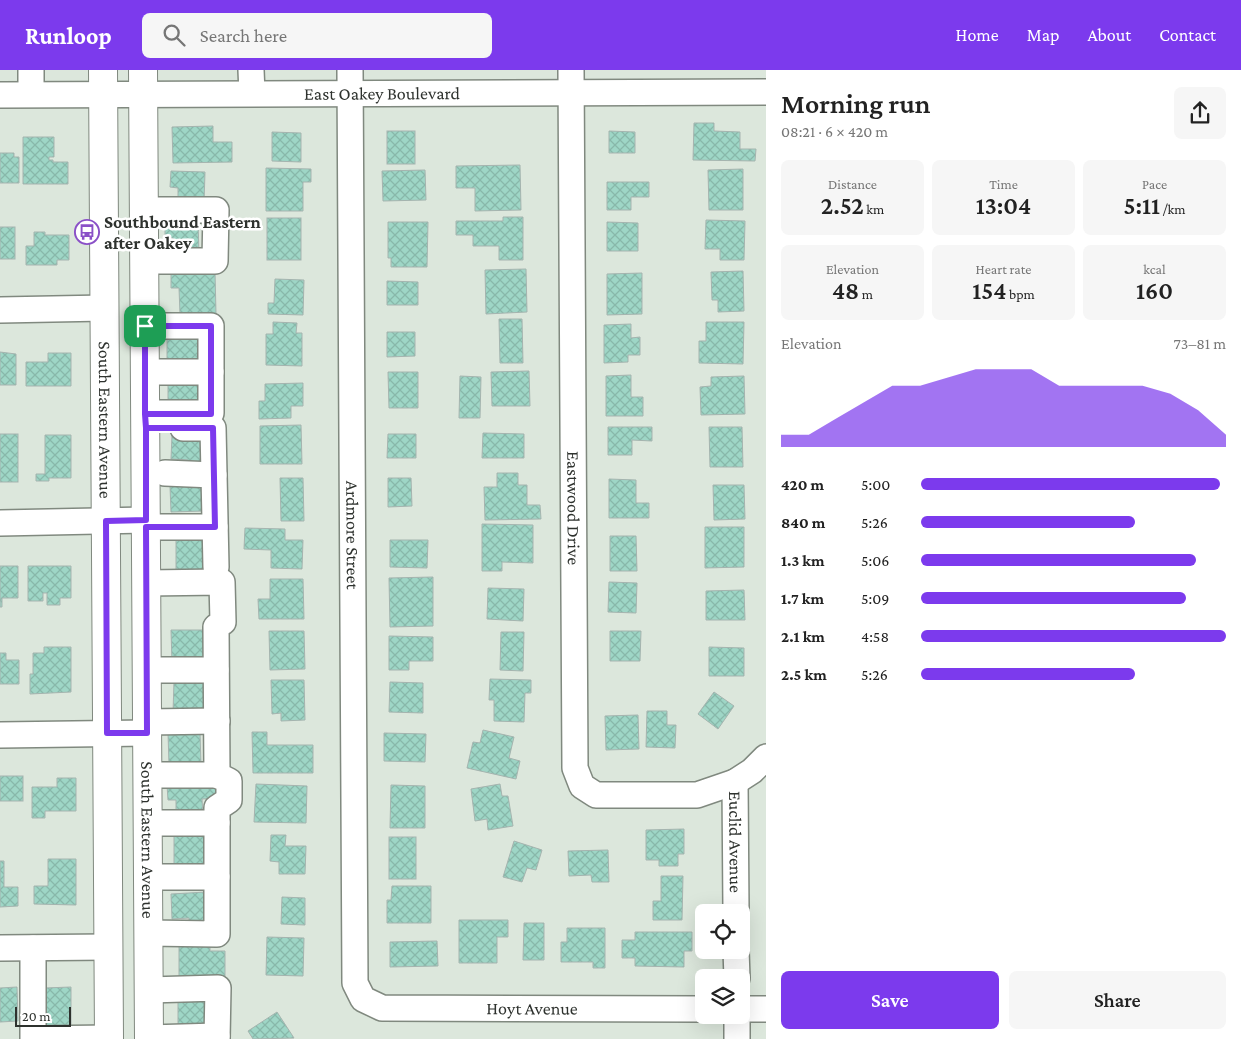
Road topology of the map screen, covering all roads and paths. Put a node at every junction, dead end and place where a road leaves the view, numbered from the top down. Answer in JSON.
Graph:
{"nodes":[{"id":1,"x":31,"y":70,"type":"edge"},
{"id":2,"x":571,"y":81,"type":"edge"},
{"id":3,"x":103,"y":82,"type":"edge"},
{"id":4,"x":143,"y":82,"type":"edge"},
{"id":5,"x":252,"y":82,"type":"edge"},
{"id":6,"x":350,"y":82,"type":"edge"},
{"id":7,"x":766,"y":92,"type":"edge"},
{"id":8,"x":31,"y":94,"type":"junction"},
{"id":9,"x":0,"y":95,"type":"edge"},
{"id":10,"x":144,"y":210,"type":"junction"},
{"id":11,"x":144,"y":261,"type":"junction"},
{"id":12,"x":105,"y":308,"type":"junction"},
{"id":13,"x":0,"y":310,"type":"edge"},
{"id":14,"x":145,"y":326,"type":"junction"},
{"id":15,"x":145,"y":372,"type":"junction"},
{"id":16,"x":211,"y":372,"type":"junction"},
{"id":17,"x":145,"y":421,"type":"junction"},
{"id":18,"x":165,"y":473,"type":"dead end"},
{"id":19,"x":214,"y":475,"type":"junction"},
{"id":20,"x":106,"y":521,"type":"junction"},
{"id":21,"x":0,"y":523,"type":"edge"},
{"id":22,"x":146,"y":523,"type":"junction"},
{"id":23,"x":215,"y":527,"type":"junction"},
{"id":24,"x":216,"y":567,"type":"dead end"},
{"id":25,"x":146,"y":583,"type":"junction"},
{"id":26,"x":147,"y":670,"type":"junction"},
{"id":27,"x":216,"y":670,"type":"junction"},
{"id":28,"x":217,"y":721,"type":"junction"},
{"id":29,"x":147,"y":727,"type":"junction"},
{"id":30,"x":107,"y":733,"type":"junction"},
{"id":31,"x":0,"y":735,"type":"edge"},
{"id":32,"x":766,"y":757,"type":"edge"},
{"id":33,"x":148,"y":775,"type":"junction"},
{"id":34,"x":217,"y":775,"type":"junction"},
{"id":35,"x":735,"y":782,"type":"junction"},
{"id":36,"x":217,"y":822,"type":"junction"},
{"id":37,"x":148,"y":824,"type":"junction"},
{"id":38,"x":148,"y":877,"type":"junction"},
{"id":39,"x":217,"y":877,"type":"junction"},
{"id":40,"x":736,"y":904,"type":"edge"},
{"id":41,"x":148,"y":933,"type":"junction"},
{"id":42,"x":108,"y":947,"type":"junction"},
{"id":43,"x":0,"y":948,"type":"edge"},
{"id":44,"x":33,"y":948,"type":"junction"},
{"id":45,"x":149,"y":990,"type":"junction"},
{"id":46,"x":363,"y":999,"type":"joint"},
{"id":47,"x":695,"y":1009,"type":"edge"},
{"id":48,"x":750,"y":1009,"type":"edge"},
{"id":49,"x":766,"y":1009,"type":"edge"},
{"id":50,"x":737,"y":1024,"type":"edge"},
{"id":51,"x":218,"y":1037,"type":"edge"},
{"id":52,"x":109,"y":1038,"type":"edge"},
{"id":53,"x":149,"y":1038,"type":"edge"},
{"id":54,"x":737,"y":1039,"type":"edge"}],
"edges":[{"from":1,"to":8,"type":"street"},
{"from":2,"to":6,"type":"street","name":"East Oakey Boulevard"},
{"from":2,"to":7,"type":"street","name":"East Oakey Boulevard"},
{"from":2,"to":35,"type":"street","name":"Eastwood Drive"},
{"from":3,"to":4,"type":"street","name":"East Oakey Boulevard"},
{"from":3,"to":8,"type":"street","name":"East Oakey Boulevard"},
{"from":3,"to":12,"type":"main road","name":"South Eastern Avenue"},
{"from":4,"to":5,"type":"street","name":"East Oakey Boulevard"},
{"from":4,"to":10,"type":"main road","name":"South Eastern Avenue"},
{"from":5,"to":6,"type":"street","name":"East Oakey Boulevard"},
{"from":6,"to":46,"type":"street","name":"Ardmore Street"},
{"from":8,"to":9,"type":"street","name":"East Oakey Boulevard"},
{"from":10,"to":11,"type":"main road","name":"South Eastern Avenue"},
{"from":10,"to":11,"type":"street"},
{"from":11,"to":14,"type":"main road","name":"South Eastern Avenue"},
{"from":12,"to":13,"type":"street"},
{"from":12,"to":20,"type":"main road","name":"South Eastern Avenue"},
{"from":14,"to":15,"type":"main road","name":"South Eastern Avenue"},
{"from":14,"to":16,"type":"street"},
{"from":15,"to":16,"type":"street"},
{"from":15,"to":17,"type":"main road","name":"South Eastern Avenue"},
{"from":16,"to":17,"type":"street"},
{"from":17,"to":19,"type":"street"},
{"from":17,"to":22,"type":"main road","name":"South Eastern Avenue"},
{"from":18,"to":19,"type":"street"},
{"from":19,"to":23,"type":"street"},
{"from":20,"to":21,"type":"street"},
{"from":20,"to":22,"type":"street"},
{"from":20,"to":30,"type":"main road","name":"South Eastern Avenue"},
{"from":22,"to":23,"type":"street"},
{"from":22,"to":25,"type":"main road","name":"South Eastern Avenue"},
{"from":23,"to":24,"type":"street"},
{"from":25,"to":26,"type":"main road","name":"South Eastern Avenue"},
{"from":25,"to":27,"type":"street"},
{"from":26,"to":27,"type":"street"},
{"from":26,"to":29,"type":"main road","name":"South Eastern Avenue"},
{"from":27,"to":28,"type":"street"},
{"from":28,"to":29,"type":"street"},
{"from":28,"to":34,"type":"street"},
{"from":29,"to":30,"type":"street"},
{"from":29,"to":33,"type":"main road","name":"South Eastern Avenue"},
{"from":30,"to":31,"type":"street"},
{"from":30,"to":42,"type":"main road","name":"South Eastern Avenue"},
{"from":32,"to":35,"type":"street","name":"Euclid Avenue"},
{"from":33,"to":34,"type":"street"},
{"from":33,"to":37,"type":"main road","name":"South Eastern Avenue"},
{"from":34,"to":36,"type":"street"},
{"from":35,"to":40,"type":"street","name":"Euclid Avenue"},
{"from":36,"to":37,"type":"street"},
{"from":36,"to":39,"type":"street"},
{"from":37,"to":38,"type":"main road","name":"South Eastern Avenue"},
{"from":38,"to":39,"type":"street"},
{"from":38,"to":41,"type":"main road","name":"South Eastern Avenue"},
{"from":39,"to":41,"type":"street"},
{"from":41,"to":45,"type":"main road","name":"South Eastern Avenue"},
{"from":42,"to":44,"type":"street"},
{"from":42,"to":52,"type":"main road","name":"South Eastern Avenue"},
{"from":43,"to":44,"type":"street"},
{"from":44,"to":52,"type":"street"},
{"from":45,"to":51,"type":"street"},
{"from":45,"to":53,"type":"main road","name":"South Eastern Avenue"},
{"from":46,"to":47,"type":"street","name":"Hoyt Avenue"},
{"from":48,"to":49,"type":"street"},
{"from":50,"to":54,"type":"street"},
{"from":51,"to":53,"type":"street"}]}
